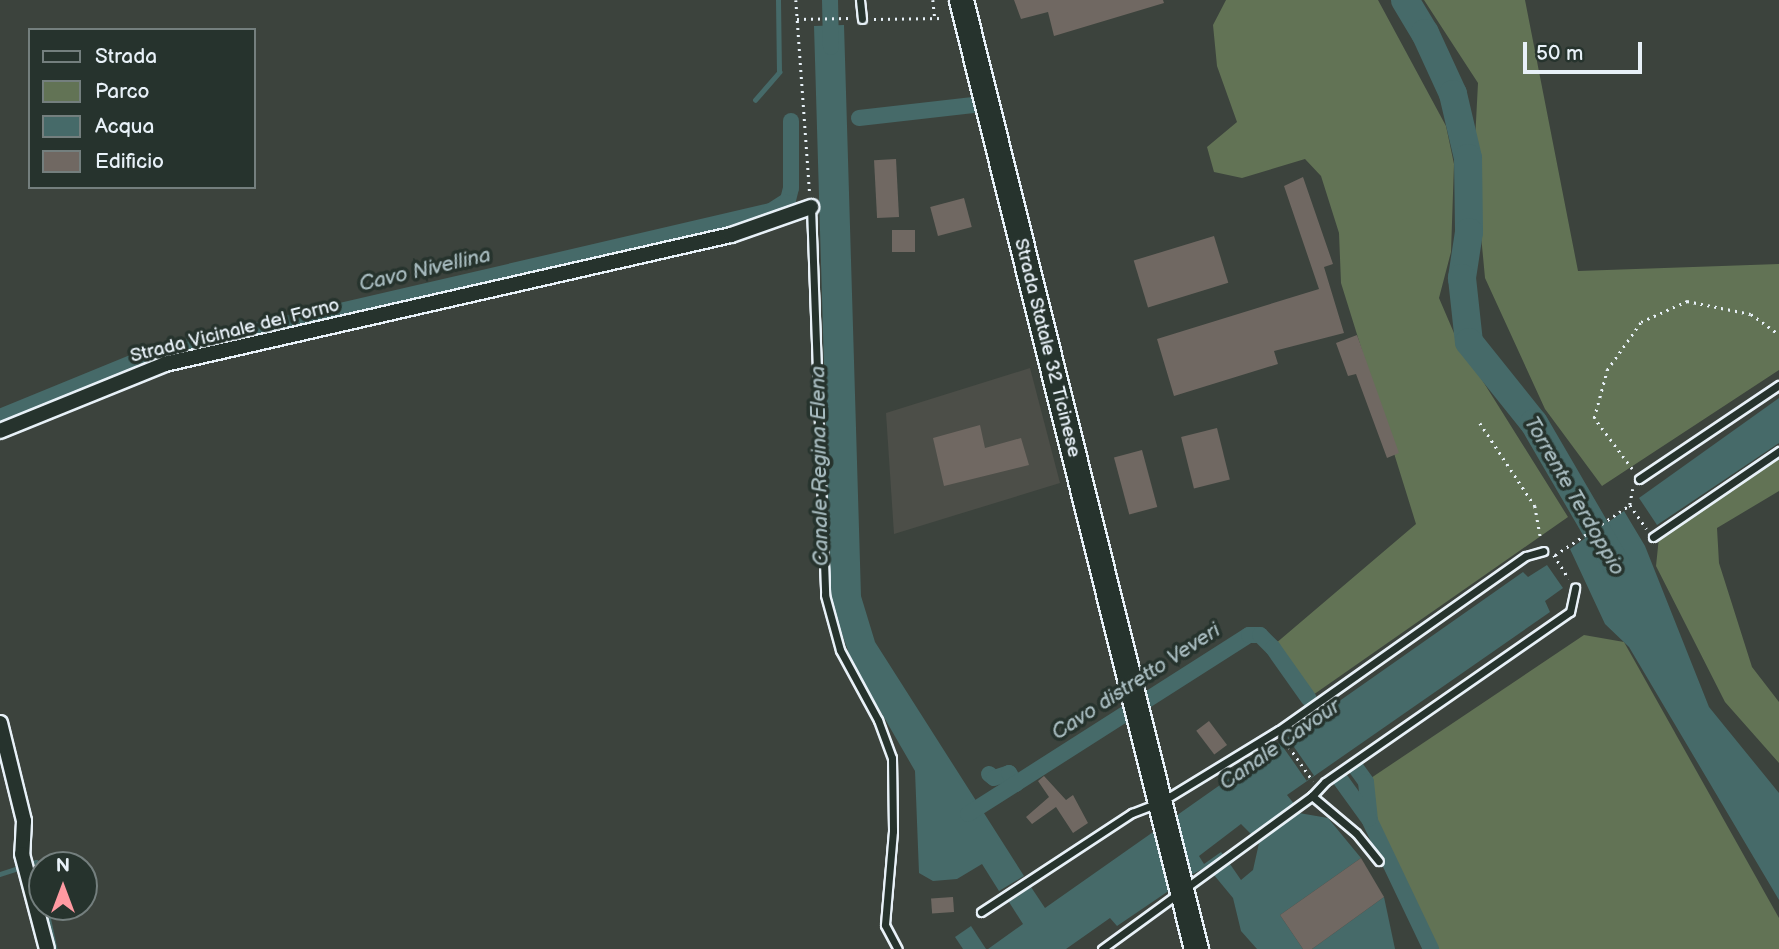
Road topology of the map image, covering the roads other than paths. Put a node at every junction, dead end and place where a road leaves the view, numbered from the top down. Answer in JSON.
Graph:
{"nodes":[{"id":1,"x":859,"y":0,"type":"edge"},
{"id":2,"x":963,"y":8,"type":"edge"},
{"id":3,"x":862,"y":19,"type":"road end"},
{"id":4,"x":811,"y":207,"type":"joint"},
{"id":5,"x":1779,"y":384,"type":"edge"},
{"id":6,"x":0,"y":431,"type":"edge"},
{"id":7,"x":1779,"y":451,"type":"edge"},
{"id":8,"x":1639,"y":479,"type":"road end"},
{"id":9,"x":1653,"y":537,"type":"road end"},
{"id":10,"x":1543,"y":551,"type":"road end"},
{"id":11,"x":1575,"y":588,"type":"road end"},
{"id":12,"x":0,"y":723,"type":"edge"},
{"id":13,"x":1312,"y":796,"type":"junction"},
{"id":14,"x":1162,"y":810,"type":"junction"},
{"id":15,"x":1379,"y":861,"type":"dead end"},
{"id":16,"x":1181,"y":886,"type":"junction"},
{"id":17,"x":981,"y":912,"type":"dead end"},
{"id":18,"x":47,"y":949,"type":"edge"},
{"id":19,"x":898,"y":949,"type":"edge"},
{"id":20,"x":1102,"y":949,"type":"edge"},
{"id":21,"x":1196,"y":949,"type":"edge"}],
"edges":[{"from":1,"to":3,"type":"lane"},
{"from":2,"to":14,"type":"main road","name":"Strada Statale 32 Ticinese"},
{"from":4,"to":6,"type":"street","name":"Strada Vicinale del Forno"},
{"from":4,"to":19,"type":"lane"},
{"from":5,"to":8,"type":"lane"},
{"from":7,"to":9,"type":"lane"},
{"from":10,"to":14,"type":"lane"},
{"from":11,"to":13,"type":"lane"},
{"from":12,"to":18,"type":"street"},
{"from":13,"to":15,"type":"lane"},
{"from":13,"to":16,"type":"lane"},
{"from":14,"to":16,"type":"main road"},
{"from":14,"to":17,"type":"lane"},
{"from":16,"to":20,"type":"lane"},
{"from":16,"to":21,"type":"main road"}]}
